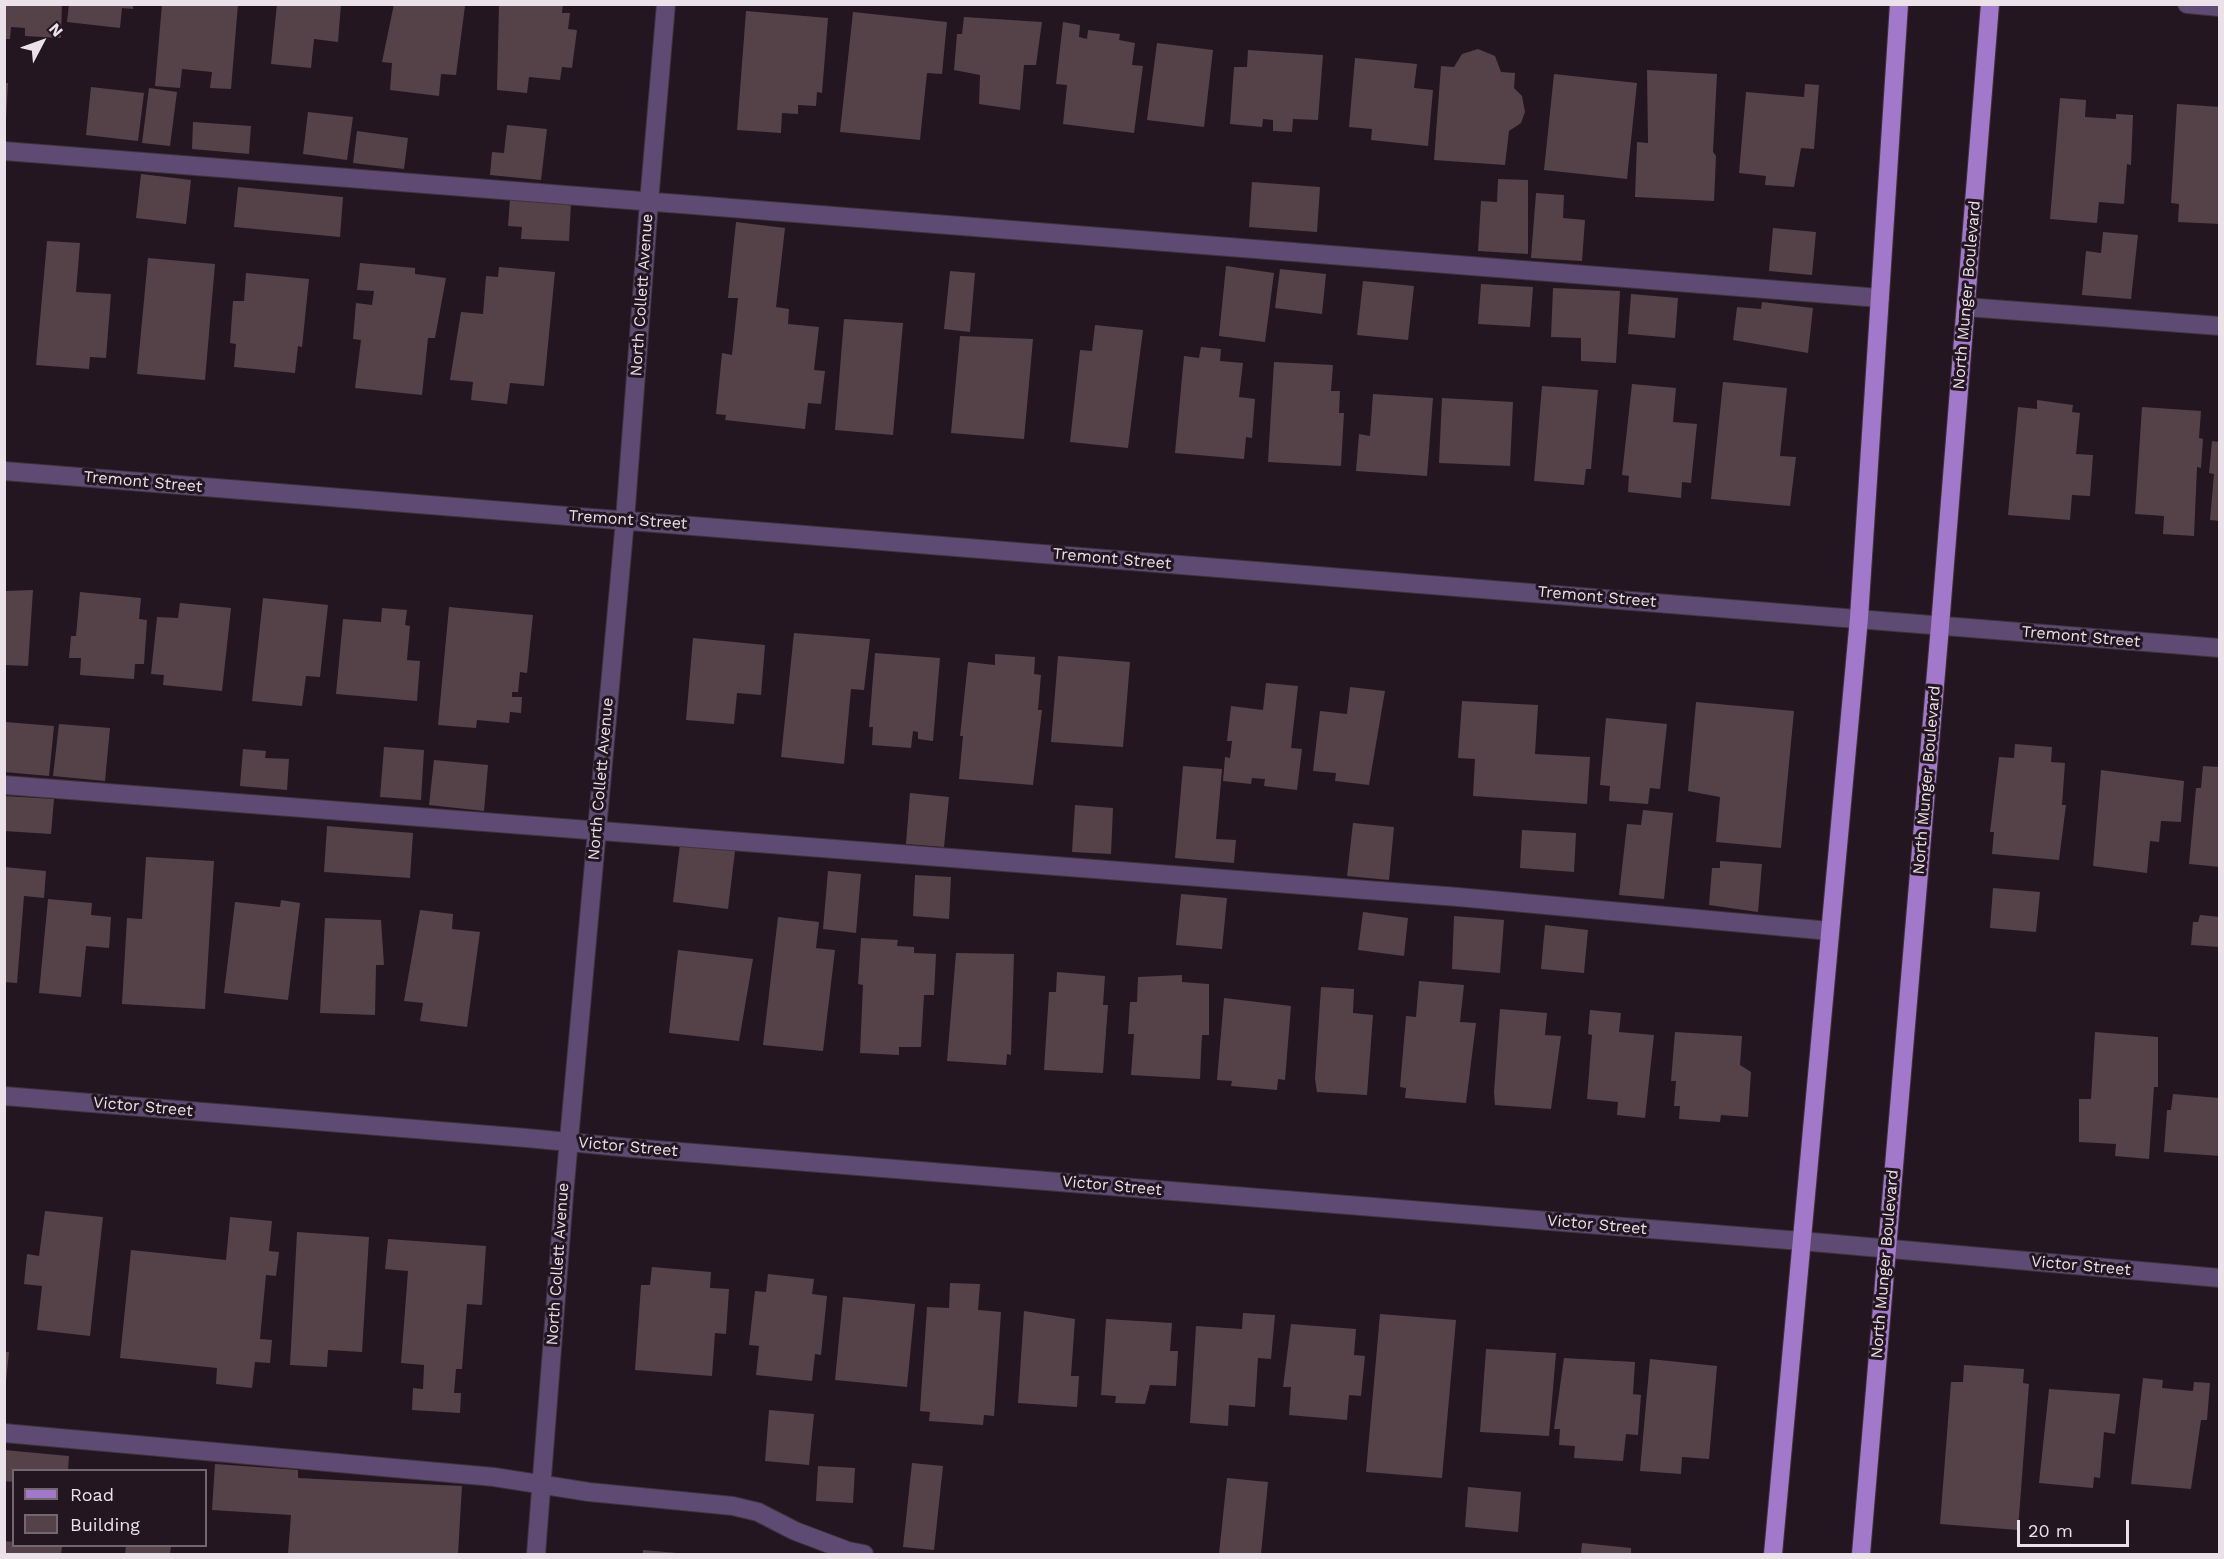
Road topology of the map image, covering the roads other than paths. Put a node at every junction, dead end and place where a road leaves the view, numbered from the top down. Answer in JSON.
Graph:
{"nodes":[{"id":1,"x":666,"y":4,"type":"edge"},
{"id":2,"x":1899,"y":4,"type":"edge"},
{"id":3,"x":1990,"y":4,"type":"edge"},
{"id":4,"x":2187,"y":4,"type":"edge"},
{"id":5,"x":2220,"y":7,"type":"edge"},
{"id":6,"x":4,"y":151,"type":"edge"},
{"id":7,"x":649,"y":202,"type":"junction"},
{"id":8,"x":1880,"y":298,"type":"junction"},
{"id":9,"x":1966,"y":307,"type":"junction"},
{"id":10,"x":2220,"y":326,"type":"edge"},
{"id":11,"x":4,"y":471,"type":"edge"},
{"id":12,"x":625,"y":520,"type":"junction"},
{"id":13,"x":1858,"y":618,"type":"junction"},
{"id":14,"x":1941,"y":626,"type":"junction"},
{"id":15,"x":2220,"y":648,"type":"edge"},
{"id":16,"x":4,"y":785,"type":"edge"},
{"id":17,"x":596,"y":830,"type":"junction"},
{"id":18,"x":1830,"y":931,"type":"junction"},
{"id":19,"x":4,"y":1096,"type":"edge"},
{"id":20,"x":568,"y":1142,"type":"junction"},
{"id":21,"x":1801,"y":1241,"type":"junction"},
{"id":22,"x":1887,"y":1248,"type":"junction"},
{"id":23,"x":2220,"y":1278,"type":"edge"},
{"id":24,"x":4,"y":1433,"type":"edge"},
{"id":25,"x":542,"y":1484,"type":"junction"},
{"id":26,"x":536,"y":1554,"type":"edge"},
{"id":27,"x":864,"y":1554,"type":"edge"},
{"id":28,"x":1773,"y":1554,"type":"edge"},
{"id":29,"x":1861,"y":1554,"type":"edge"}],
"edges":[{"from":1,"to":7,"type":"street","name":"North Collett Avenue"},
{"from":2,"to":8,"type":"main road"},
{"from":3,"to":9,"type":"main road","name":"North Munger Boulevard"},
{"from":4,"to":5,"type":"street"},
{"from":6,"to":7,"type":"street"},
{"from":7,"to":8,"type":"street"},
{"from":7,"to":12,"type":"street","name":"North Collett Avenue"},
{"from":8,"to":13,"type":"main road"},
{"from":9,"to":10,"type":"street"},
{"from":9,"to":14,"type":"main road","name":"North Munger Boulevard"},
{"from":11,"to":12,"type":"street","name":"Tremont Street"},
{"from":12,"to":13,"type":"street","name":"Tremont Street"},
{"from":12,"to":17,"type":"street","name":"North Collett Avenue"},
{"from":13,"to":14,"type":"street","name":"Tremont Street"},
{"from":13,"to":18,"type":"main road"},
{"from":14,"to":15,"type":"street","name":"Tremont Street"},
{"from":14,"to":22,"type":"main road","name":"North Munger Boulevard"},
{"from":16,"to":17,"type":"street"},
{"from":17,"to":18,"type":"street"},
{"from":17,"to":20,"type":"street","name":"North Collett Avenue"},
{"from":18,"to":21,"type":"main road"},
{"from":19,"to":20,"type":"street","name":"Victor Street"},
{"from":20,"to":21,"type":"street","name":"Victor Street"},
{"from":20,"to":25,"type":"street","name":"North Collett Avenue"},
{"from":21,"to":22,"type":"street","name":"Victor Street"},
{"from":21,"to":28,"type":"main road"},
{"from":22,"to":23,"type":"street","name":"Victor Street"},
{"from":22,"to":29,"type":"main road","name":"North Munger Boulevard"},
{"from":24,"to":25,"type":"street"},
{"from":25,"to":26,"type":"street","name":"North Collett Avenue"},
{"from":25,"to":27,"type":"street"}]}
